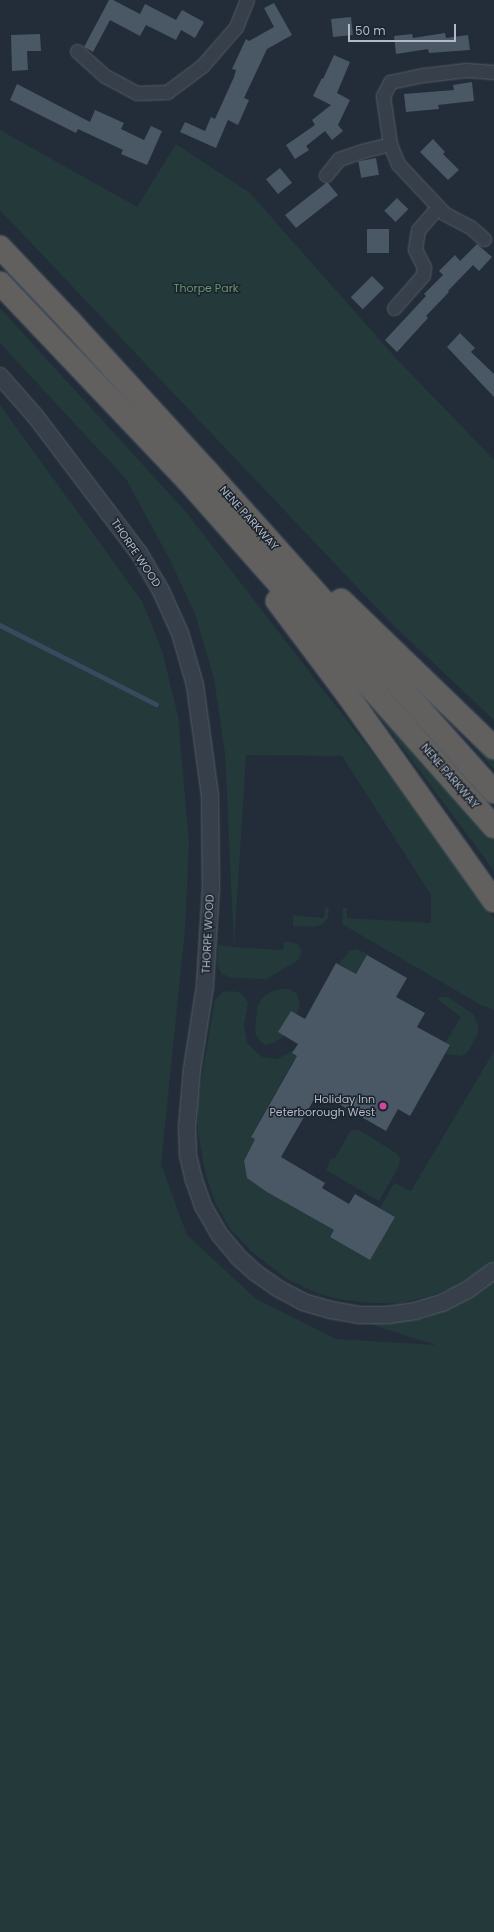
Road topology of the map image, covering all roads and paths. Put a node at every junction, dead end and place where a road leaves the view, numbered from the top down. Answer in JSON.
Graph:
{"nodes":[{"id":1,"x":247,"y":0,"type":"edge"},
{"id":2,"x":77,"y":52,"type":"dead end"},
{"id":3,"x":494,"y":72,"type":"edge"},
{"id":4,"x":390,"y":144,"type":"junction"},
{"id":5,"x":326,"y":174,"type":"dead end"},
{"id":6,"x":438,"y":207,"type":"junction"},
{"id":7,"x":484,"y":239,"type":"dead end"},
{"id":8,"x":0,"y":247,"type":"edge"},
{"id":9,"x":0,"y":283,"type":"edge"},
{"id":10,"x":394,"y":308,"type":"dead end"},
{"id":11,"x":0,"y":376,"type":"edge"},
{"id":12,"x":208,"y":472,"type":"junction"},
{"id":13,"x":187,"y":480,"type":"junction"},
{"id":14,"x":494,"y":748,"type":"edge"},
{"id":15,"x":494,"y":792,"type":"edge"},
{"id":16,"x":494,"y":827,"type":"edge"},
{"id":17,"x":494,"y":901,"type":"edge"},
{"id":18,"x":494,"y":1271,"type":"edge"}],
"edges":[{"from":1,"to":2,"type":"street"},
{"from":3,"to":4,"type":"street"},
{"from":4,"to":5,"type":"street"},
{"from":4,"to":6,"type":"street"},
{"from":6,"to":7,"type":"street"},
{"from":6,"to":10,"type":"street"},
{"from":8,"to":12,"type":"highway","name":"NENE PARKWAY"},
{"from":9,"to":13,"type":"highway","name":"NENE PARKWAY"},
{"from":11,"to":18,"type":"street","name":"THORPE WOOD"},
{"from":12,"to":14,"type":"highway"},
{"from":12,"to":15,"type":"highway","name":"NENE PARKWAY"},
{"from":13,"to":16,"type":"highway","name":"NENE PARKWAY"},
{"from":13,"to":17,"type":"highway"}]}
